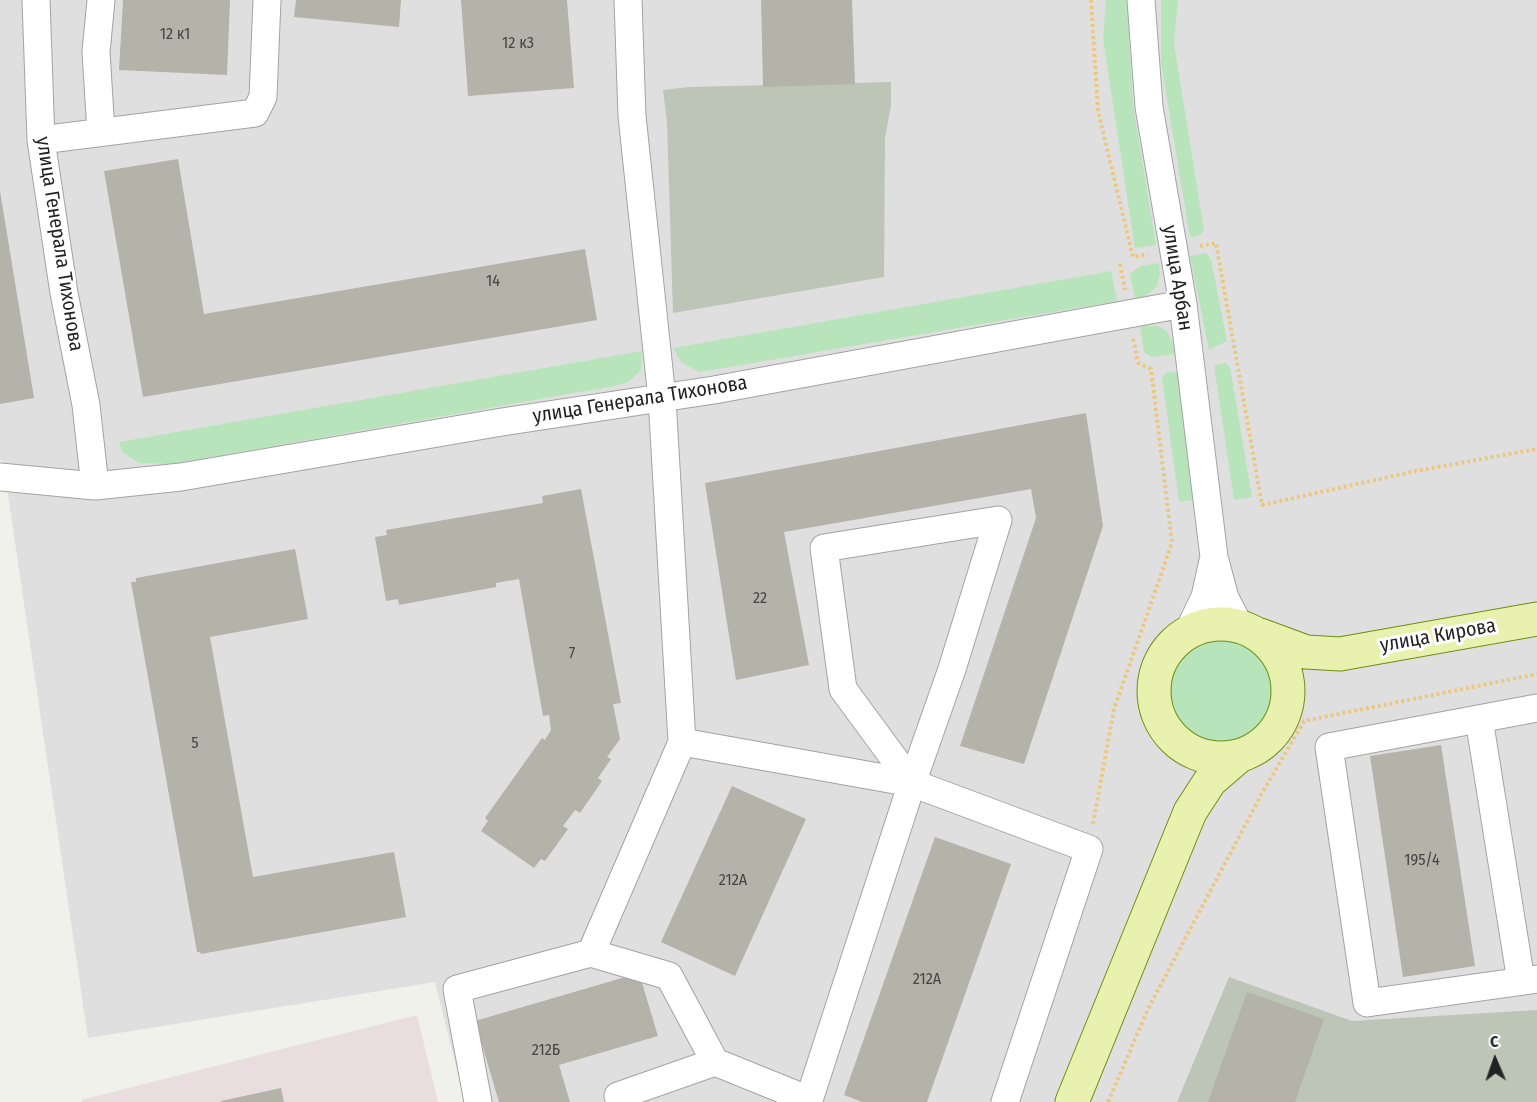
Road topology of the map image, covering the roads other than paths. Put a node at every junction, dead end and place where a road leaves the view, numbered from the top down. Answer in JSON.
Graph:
{"nodes":[{"id":1,"x":36,"y":0,"type":"edge"},
{"id":2,"x":101,"y":0,"type":"edge"},
{"id":3,"x":267,"y":0,"type":"edge"},
{"id":4,"x":627,"y":0,"type":"edge"},
{"id":5,"x":1141,"y":0,"type":"edge"},
{"id":6,"x":101,"y":132,"type":"junction"},
{"id":7,"x":41,"y":140,"type":"junction"},
{"id":8,"x":1183,"y":304,"type":"junction"},
{"id":9,"x":662,"y":398,"type":"junction"},
{"id":10,"x":0,"y":477,"type":"edge"},
{"id":11,"x":95,"y":486,"type":"junction"},
{"id":12,"x":1214,"y":557,"type":"junction"},
{"id":13,"x":1537,"y":620,"type":"edge"},
{"id":14,"x":1189,"y":630,"type":"junction"},
{"id":15,"x":1248,"y":630,"type":"junction"},
{"id":16,"x":1340,"y":654,"type":"junction"},
{"id":17,"x":1289,"y":696,"type":"junction"},
{"id":18,"x":1537,"y":708,"type":"edge"},
{"id":19,"x":1479,"y":719,"type":"junction"},
{"id":20,"x":682,"y":742,"type":"junction"},
{"id":21,"x":1177,"y":742,"type":"junction"},
{"id":22,"x":1238,"y":757,"type":"junction"},
{"id":23,"x":912,"y":783,"type":"junction"},
{"id":24,"x":1190,"y":812,"type":"junction"},
{"id":25,"x":591,"y":953,"type":"junction"},
{"id":26,"x":1529,"y":980,"type":"edge"},
{"id":27,"x":715,"y":1062,"type":"junction"},
{"id":28,"x":809,"y":1101,"type":"edge"},
{"id":29,"x":478,"y":1102,"type":"edge"},
{"id":30,"x":620,"y":1102,"type":"edge"},
{"id":31,"x":1005,"y":1102,"type":"edge"},
{"id":32,"x":1072,"y":1102,"type":"edge"}],
"edges":[{"from":1,"to":7,"type":"street","name":"улица Генерала Тихонова"},
{"from":2,"to":6,"type":"street"},
{"from":3,"to":6,"type":"street"},
{"from":4,"to":9,"type":"street"},
{"from":5,"to":8,"type":"street","name":"улица Арбан"},
{"from":6,"to":7,"type":"street"},
{"from":7,"to":11,"type":"street","name":"улица Генерала Тихонова"},
{"from":8,"to":9,"type":"street","name":"улица Генерала Тихонова"},
{"from":8,"to":12,"type":"street","name":"улица Арбан"},
{"from":9,"to":11,"type":"street","name":"улица Генерала Тихонова"},
{"from":9,"to":20,"type":"street"},
{"from":10,"to":11,"type":"street","name":"улица Генерала Тихонова"},
{"from":12,"to":14,"type":"street"},
{"from":12,"to":15,"type":"street"},
{"from":13,"to":16,"type":"main road","name":"улица Кирова"},
{"from":14,"to":15,"type":"main road"},
{"from":14,"to":21,"type":"main road"},
{"from":15,"to":16,"type":"main road"},
{"from":15,"to":17,"type":"main road"},
{"from":16,"to":17,"type":"main road"},
{"from":17,"to":22,"type":"main road"},
{"from":18,"to":19,"type":"street"},
{"from":19,"to":26,"type":"street"},
{"from":19,"to":26,"type":"street"},
{"from":20,"to":23,"type":"street"},
{"from":20,"to":25,"type":"street"},
{"from":21,"to":22,"type":"main road"},
{"from":21,"to":24,"type":"main road"},
{"from":22,"to":24,"type":"main road"},
{"from":23,"to":23,"type":"street"},
{"from":23,"to":28,"type":"street"},
{"from":23,"to":31,"type":"street"},
{"from":24,"to":32,"type":"main road"},
{"from":25,"to":27,"type":"street"},
{"from":25,"to":29,"type":"street"},
{"from":27,"to":28,"type":"street"},
{"from":27,"to":30,"type":"street"}]}
